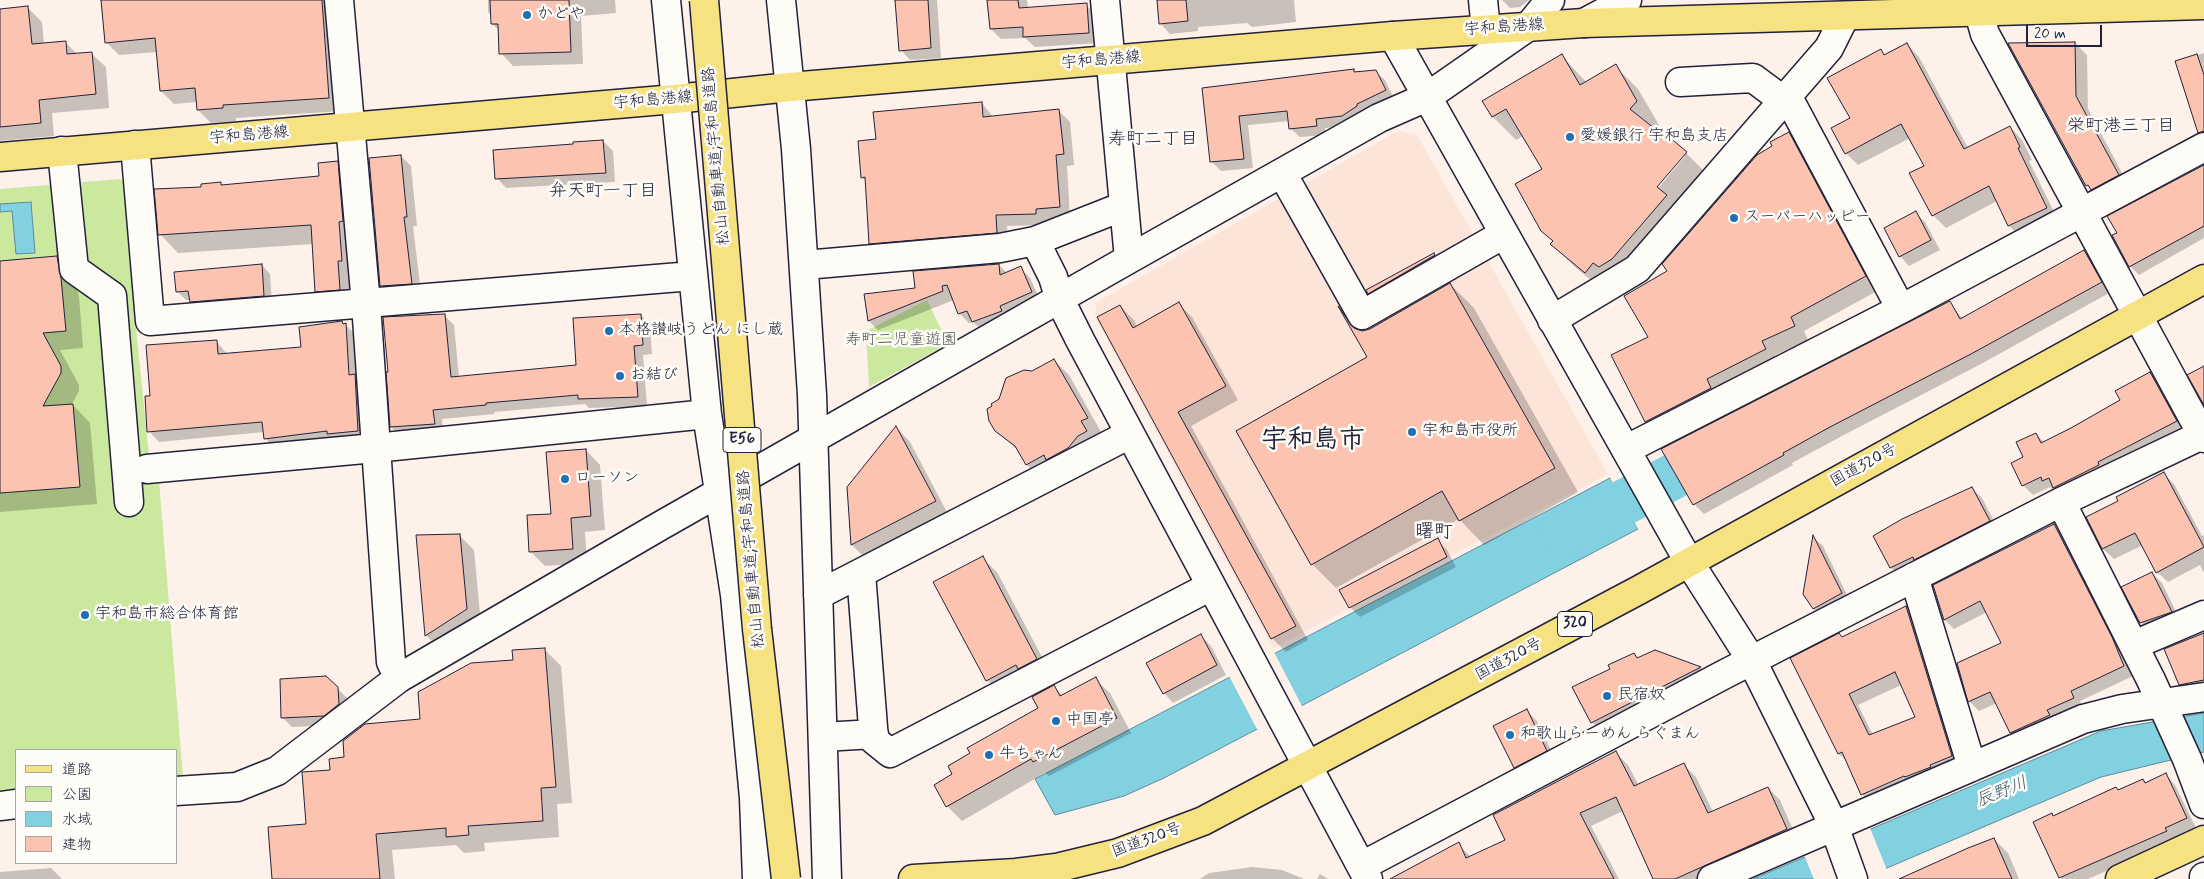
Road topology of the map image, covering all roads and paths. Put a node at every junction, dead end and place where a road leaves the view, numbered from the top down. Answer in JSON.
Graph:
{"nodes":[{"id":1,"x":339,"y":0,"type":"edge"},
{"id":2,"x":666,"y":0,"type":"edge"},
{"id":3,"x":704,"y":0,"type":"edge"},
{"id":4,"x":781,"y":0,"type":"edge"},
{"id":5,"x":1105,"y":0,"type":"edge"},
{"id":6,"x":1483,"y":0,"type":"edge"},
{"id":7,"x":1550,"y":0,"type":"edge"},
{"id":8,"x":1627,"y":0,"type":"edge"},
{"id":9,"x":2204,"y":5,"type":"edge"},
{"id":10,"x":1978,"y":13,"type":"junction"},
{"id":11,"x":1845,"y":16,"type":"junction"},
{"id":12,"x":1584,"y":23,"type":"junction"},
{"id":13,"x":1529,"y":26,"type":"junction"},
{"id":14,"x":1486,"y":30,"type":"junction"},
{"id":15,"x":1393,"y":36,"type":"junction"},
{"id":16,"x":1111,"y":60,"type":"junction"},
{"id":17,"x":1680,"y":82,"type":"dead end"},
{"id":18,"x":790,"y":86,"type":"junction"},
{"id":19,"x":1427,"y":97,"type":"junction"},
{"id":20,"x":675,"y":99,"type":"junction"},
{"id":21,"x":1786,"y":99,"type":"junction"},
{"id":22,"x":350,"y":127,"type":"junction"},
{"id":23,"x":135,"y":145,"type":"junction"},
{"id":24,"x":2204,"y":147,"type":"edge"},
{"id":25,"x":62,"y":151,"type":"junction"},
{"id":26,"x":0,"y":157,"type":"edge"},
{"id":27,"x":1282,"y":173,"type":"junction"},
{"id":28,"x":1124,"y":206,"type":"junction"},
{"id":29,"x":2084,"y":217,"type":"junction"},
{"id":30,"x":1504,"y":234,"type":"junction"},
{"id":31,"x":1035,"y":241,"type":"junction"},
{"id":32,"x":1129,"y":260,"type":"junction"},
{"id":33,"x":805,"y":265,"type":"junction"},
{"id":34,"x":692,"y":276,"type":"junction"},
{"id":35,"x":2204,"y":279,"type":"edge"},
{"id":36,"x":1060,"y":300,"type":"junction"},
{"id":37,"x":366,"y":304,"type":"junction"},
{"id":38,"x":1901,"y":309,"type":"junction"},
{"id":39,"x":2137,"y":314,"type":"junction"},
{"id":40,"x":1552,"y":320,"type":"junction"},
{"id":41,"x":707,"y":414,"type":"junction"},
{"id":42,"x":1130,"y":434,"type":"junction"},
{"id":43,"x":2203,"y":436,"type":"edge"},
{"id":44,"x":814,"y":440,"type":"junction"},
{"id":45,"x":375,"y":448,"type":"junction"},
{"id":46,"x":1631,"y":456,"type":"junction"},
{"id":47,"x":147,"y":469,"type":"dead end"},
{"id":48,"x":720,"y":494,"type":"junction"},
{"id":49,"x":129,"y":502,"type":"dead end"},
{"id":50,"x":2061,"y":502,"type":"junction"},
{"id":51,"x":1689,"y":562,"type":"junction"},
{"id":52,"x":861,"y":573,"type":"junction"},
{"id":53,"x":1914,"y":577,"type":"junction"},
{"id":54,"x":1211,"y":586,"type":"junction"},
{"id":55,"x":818,"y":595,"type":"junction"},
{"id":56,"x":2204,"y":615,"type":"edge"},
{"id":57,"x":2134,"y":646,"type":"junction"},
{"id":58,"x":1752,"y":661,"type":"junction"},
{"id":59,"x":398,"y":678,"type":"junction"},
{"id":60,"x":2204,"y":697,"type":"edge"},
{"id":61,"x":2164,"y":710,"type":"junction"},
{"id":62,"x":874,"y":734,"type":"junction"},
{"id":63,"x":823,"y":737,"type":"junction"},
{"id":64,"x":1306,"y":766,"type":"junction"},
{"id":65,"x":1972,"y":767,"type":"junction"},
{"id":66,"x":178,"y":791,"type":"edge"},
{"id":67,"x":15,"y":804,"type":"edge"},
{"id":68,"x":2204,"y":804,"type":"edge"},
{"id":69,"x":0,"y":806,"type":"edge"},
{"id":70,"x":1836,"y":831,"type":"junction"},
{"id":71,"x":2204,"y":840,"type":"edge"},
{"id":72,"x":1365,"y":873,"type":"edge"},
{"id":73,"x":1016,"y":876,"type":"edge"},
{"id":74,"x":757,"y":879,"type":"edge"},
{"id":75,"x":786,"y":879,"type":"edge"},
{"id":76,"x":827,"y":879,"type":"edge"},
{"id":77,"x":913,"y":879,"type":"edge"},
{"id":78,"x":1712,"y":879,"type":"edge"},
{"id":79,"x":1853,"y":879,"type":"edge"},
{"id":80,"x":2120,"y":879,"type":"edge"}],
"edges":[{"from":1,"to":22,"type":"street"},
{"from":2,"to":20,"type":"street"},
{"from":3,"to":75,"type":"main road","name":"松山自動車道;宇和島道路","number":"E56","bridge":true},
{"from":4,"to":18,"type":"street"},
{"from":5,"to":16,"type":"street"},
{"from":6,"to":14,"type":"street"},
{"from":7,"to":13,"type":"street"},
{"from":8,"to":12,"type":"street"},
{"from":9,"to":10,"type":"main road","name":"宇和島港線"},
{"from":10,"to":11,"type":"main road","name":"宇和島港線"},
{"from":10,"to":29,"type":"street"},
{"from":11,"to":12,"type":"main road","name":"宇和島港線"},
{"from":11,"to":21,"type":"street"},
{"from":12,"to":13,"type":"main road","name":"宇和島港線"},
{"from":13,"to":14,"type":"main road","name":"宇和島港線"},
{"from":13,"to":19,"type":"street"},
{"from":14,"to":15,"type":"main road","name":"宇和島港線"},
{"from":15,"to":16,"type":"main road","name":"宇和島港線"},
{"from":15,"to":19,"type":"street"},
{"from":16,"to":18,"type":"main road","name":"宇和島港線"},
{"from":16,"to":28,"type":"street"},
{"from":17,"to":21,"type":"street"},
{"from":18,"to":20,"type":"main road","name":"宇和島港線"},
{"from":18,"to":33,"type":"street"},
{"from":19,"to":27,"type":"street"},
{"from":19,"to":30,"type":"street"},
{"from":20,"to":22,"type":"main road","name":"宇和島港線"},
{"from":20,"to":34,"type":"street"},
{"from":21,"to":38,"type":"street"},
{"from":21,"to":40,"type":"street"},
{"from":22,"to":23,"type":"main road","name":"宇和島港線"},
{"from":22,"to":37,"type":"street"},
{"from":23,"to":25,"type":"main road","name":"宇和島港線"},
{"from":23,"to":37,"type":"street"},
{"from":24,"to":29,"type":"street"},
{"from":25,"to":26,"type":"main road","name":"宇和島港線"},
{"from":25,"to":49,"type":"street"},
{"from":27,"to":30,"type":"street"},
{"from":27,"to":32,"type":"street"},
{"from":28,"to":31,"type":"street"},
{"from":28,"to":32,"type":"street"},
{"from":29,"to":38,"type":"street"},
{"from":29,"to":39,"type":"street"},
{"from":30,"to":40,"type":"street"},
{"from":31,"to":33,"type":"street"},
{"from":31,"to":36,"type":"street"},
{"from":32,"to":36,"type":"street"},
{"from":33,"to":44,"type":"street"},
{"from":34,"to":37,"type":"street"},
{"from":34,"to":41,"type":"street"},
{"from":35,"to":39,"type":"main road","name":"国道320号","number":"320"},
{"from":36,"to":42,"type":"street"},
{"from":36,"to":44,"type":"street"},
{"from":37,"to":45,"type":"street"},
{"from":38,"to":46,"type":"street"},
{"from":39,"to":43,"type":"street"},
{"from":39,"to":51,"type":"main road","name":"国道320号","number":"320"},
{"from":40,"to":46,"type":"street"},
{"from":41,"to":45,"type":"street"},
{"from":41,"to":48,"type":"street"},
{"from":42,"to":52,"type":"street"},
{"from":42,"to":54,"type":"street"},
{"from":43,"to":50,"type":"street"},
{"from":44,"to":48,"type":"street"},
{"from":44,"to":55,"type":"street"},
{"from":45,"to":47,"type":"street"},
{"from":45,"to":59,"type":"street"},
{"from":46,"to":51,"type":"street"},
{"from":48,"to":59,"type":"street"},
{"from":48,"to":74,"type":"street"},
{"from":50,"to":53,"type":"street"},
{"from":50,"to":57,"type":"street"},
{"from":51,"to":58,"type":"street"},
{"from":51,"to":64,"type":"main road","name":"国道320号","number":"320"},
{"from":52,"to":55,"type":"street"},
{"from":52,"to":62,"type":"street"},
{"from":53,"to":58,"type":"street"},
{"from":53,"to":65,"type":"street"},
{"from":54,"to":62,"type":"street"},
{"from":54,"to":64,"type":"street"},
{"from":55,"to":63,"type":"street"},
{"from":56,"to":57,"type":"street"},
{"from":57,"to":61,"type":"street"},
{"from":58,"to":70,"type":"street"},
{"from":58,"to":72,"type":"street"},
{"from":59,"to":66,"type":"street"},
{"from":60,"to":61,"type":"street"},
{"from":61,"to":65,"type":"street"},
{"from":61,"to":68,"type":"street"},
{"from":62,"to":63,"type":"street"},
{"from":63,"to":76,"type":"street"},
{"from":64,"to":72,"type":"street"},
{"from":64,"to":73,"type":"main road","name":"国道320号","number":"320"},
{"from":65,"to":70,"type":"street"},
{"from":67,"to":69,"type":"street"},
{"from":70,"to":78,"type":"street"},
{"from":70,"to":79,"type":"street"},
{"from":71,"to":80,"type":"main road"},
{"from":73,"to":77,"type":"main road","name":"国道320号","number":"320"}]}
